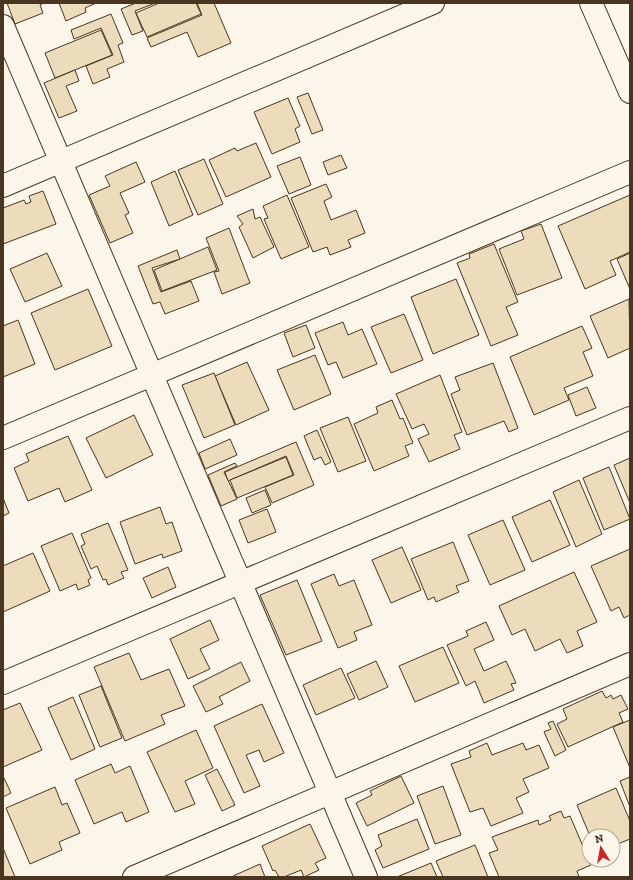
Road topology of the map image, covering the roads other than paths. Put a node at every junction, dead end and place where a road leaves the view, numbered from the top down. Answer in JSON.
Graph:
{"nodes":[{"id":1,"x":433,"y":3,"type":"edge"},
{"id":2,"x":591,"y":3,"type":"edge"},
{"id":3,"x":3,"y":26,"type":"edge"},
{"id":4,"x":630,"y":92,"type":"edge"},
{"id":5,"x":62,"y":162,"type":"junction"},
{"id":6,"x":630,"y":172,"type":"edge"},
{"id":7,"x":3,"y":186,"type":"edge"},
{"id":8,"x":152,"y":376,"type":"junction"},
{"id":9,"x":630,"y":418,"type":"edge"},
{"id":10,"x":3,"y":438,"type":"edge"},
{"id":11,"x":240,"y":582,"type":"junction"},
{"id":12,"x":630,"y":664,"type":"edge"},
{"id":13,"x":3,"y":683,"type":"edge"},
{"id":14,"x":331,"y":793,"type":"junction"},
{"id":15,"x":134,"y":877,"type":"edge"},
{"id":16,"x":366,"y":877,"type":"edge"}],
"edges":[{"from":1,"to":5,"type":"street"},
{"from":2,"to":4,"type":"street"},
{"from":3,"to":5,"type":"street"},
{"from":5,"to":7,"type":"street"},
{"from":5,"to":8,"type":"street"},
{"from":6,"to":8,"type":"street"},
{"from":8,"to":10,"type":"street"},
{"from":8,"to":11,"type":"street"},
{"from":9,"to":11,"type":"street"},
{"from":11,"to":13,"type":"street"},
{"from":11,"to":14,"type":"street"},
{"from":12,"to":14,"type":"street"},
{"from":14,"to":15,"type":"street"},
{"from":14,"to":16,"type":"street"}]}
